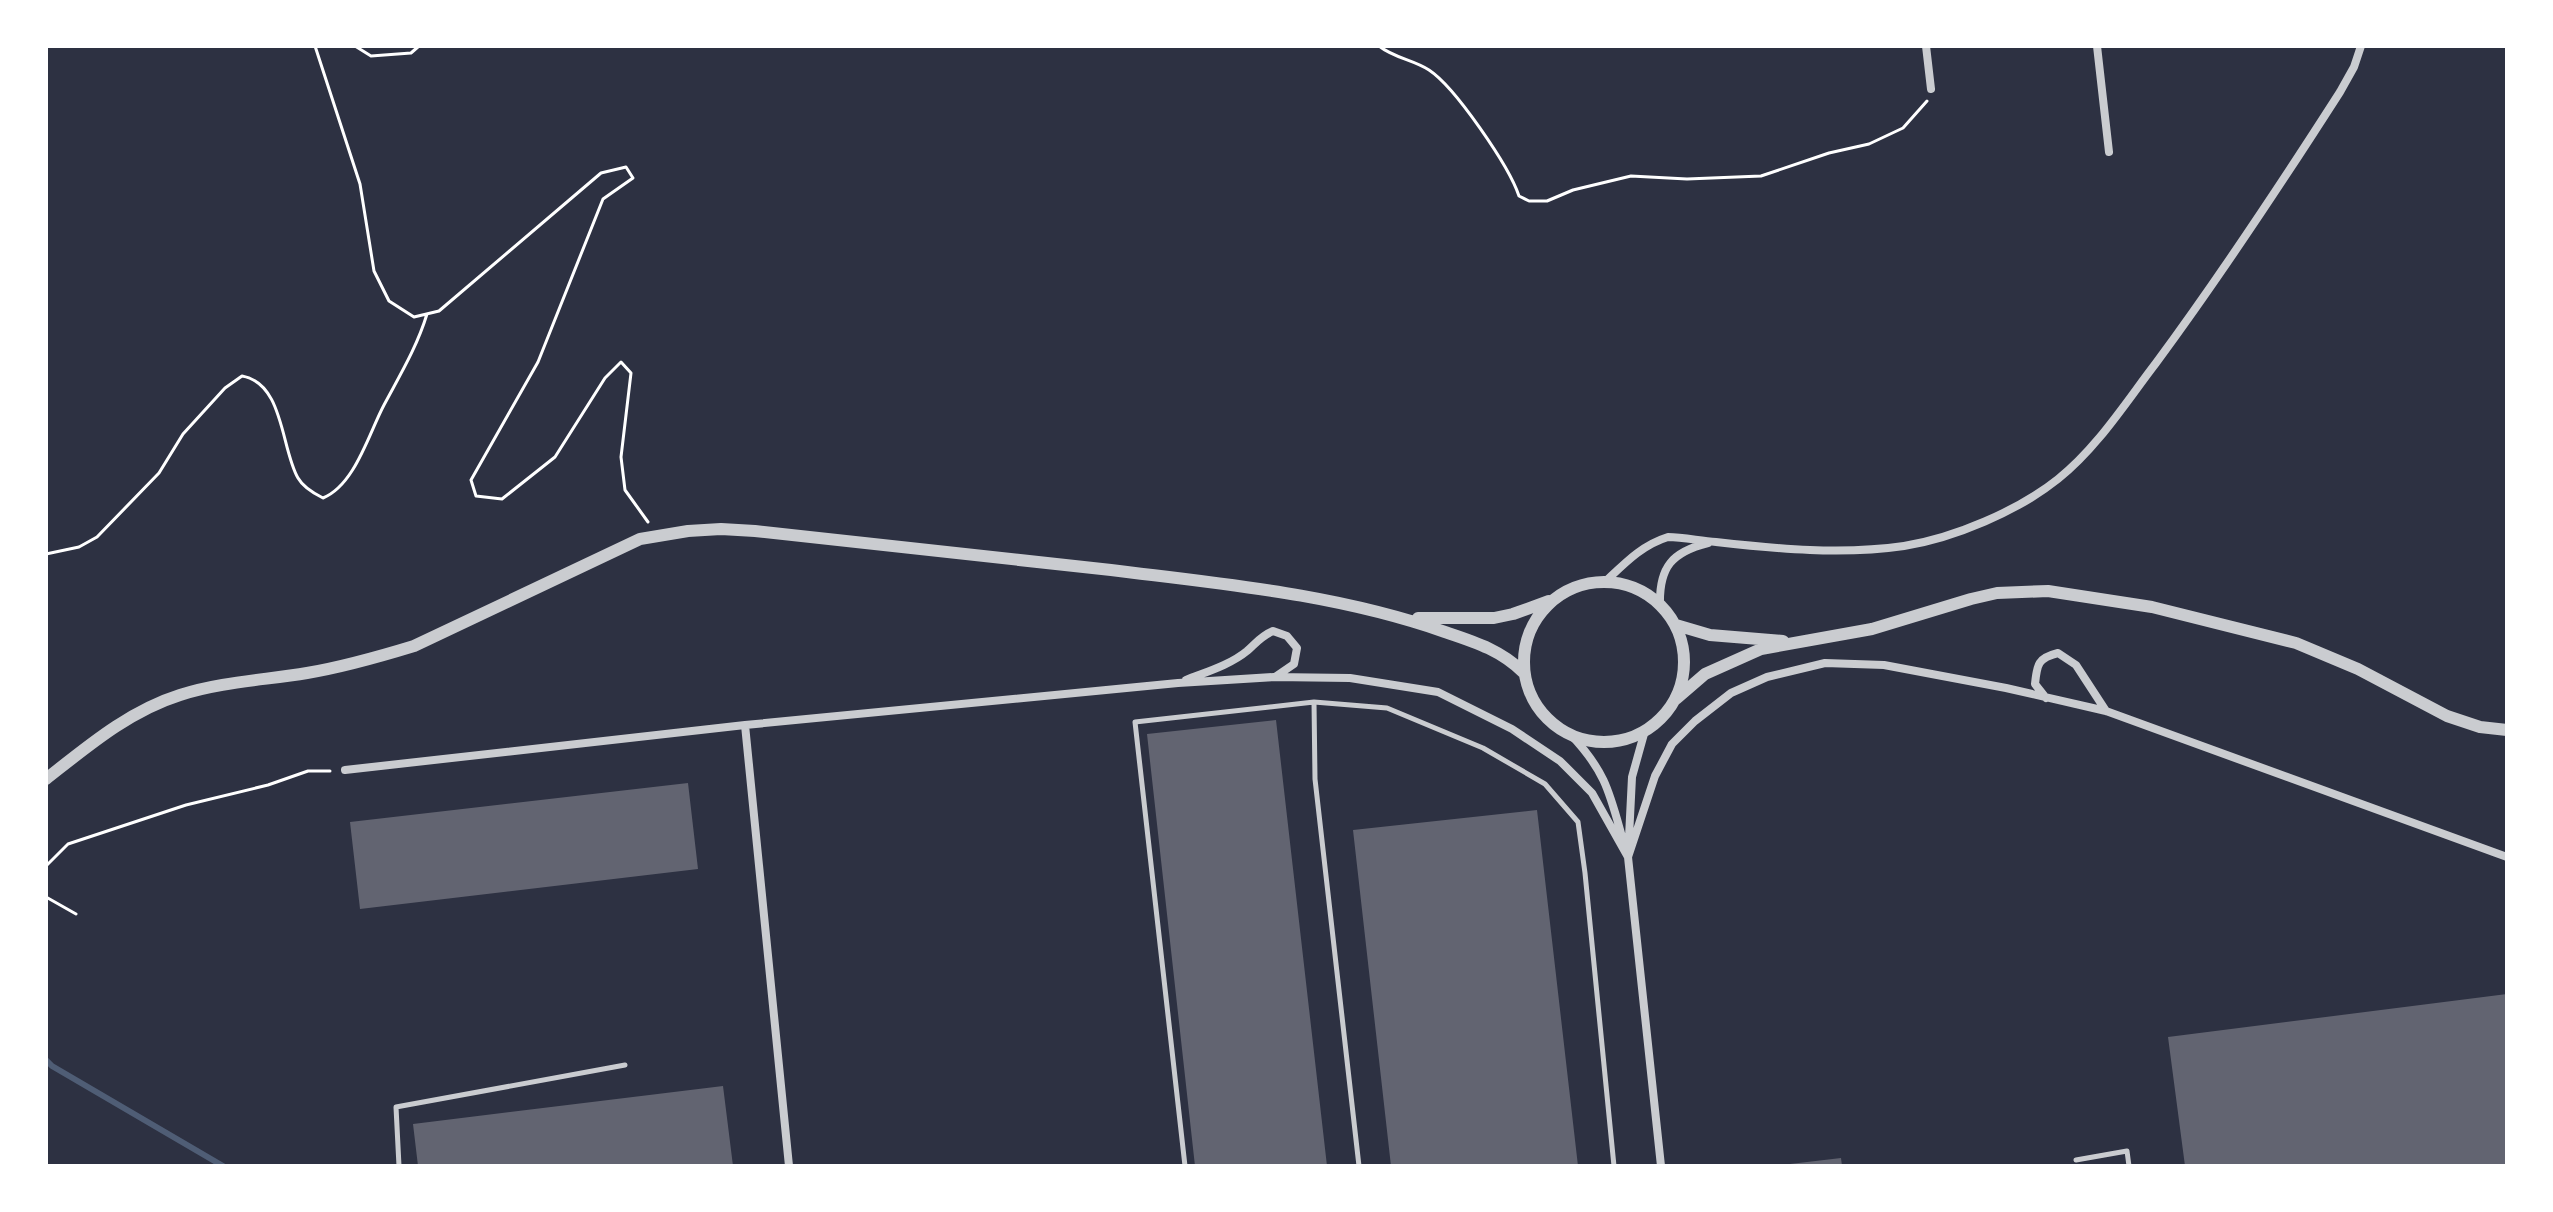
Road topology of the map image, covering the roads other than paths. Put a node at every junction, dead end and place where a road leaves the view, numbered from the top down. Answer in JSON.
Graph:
{"nodes":[{"id":1,"x":1926,"y":46,"type":"edge"},
{"id":2,"x":2097,"y":46,"type":"edge"},
{"id":3,"x":2361,"y":46,"type":"edge"},
{"id":4,"x":1931,"y":89,"type":"road end"},
{"id":5,"x":2109,"y":152,"type":"dead end"},
{"id":6,"x":1713,"y":542,"type":"junction"},
{"id":7,"x":1606,"y":581,"type":"junction"},
{"id":8,"x":1551,"y":600,"type":"junction"},
{"id":9,"x":1660,"y":605,"type":"junction"},
{"id":10,"x":1403,"y":617,"type":"junction"},
{"id":11,"x":1676,"y":625,"type":"junction"},
{"id":12,"x":1798,"y":642,"type":"junction"},
{"id":13,"x":1524,"y":673,"type":"junction"},
{"id":14,"x":1274,"y":677,"type":"junction"},
{"id":15,"x":1178,"y":683,"type":"junction"},
{"id":16,"x":2046,"y":698,"type":"junction"},
{"id":17,"x":1676,"y":699,"type":"junction"},
{"id":18,"x":1314,"y":702,"type":"junction"},
{"id":19,"x":2106,"y":711,"type":"junction"},
{"id":20,"x":745,"y":725,"type":"junction"},
{"id":21,"x":2507,"y":730,"type":"edge"},
{"id":22,"x":1644,"y":734,"type":"junction"},
{"id":23,"x":1571,"y":735,"type":"junction"},
{"id":24,"x":345,"y":770,"type":"road end"},
{"id":25,"x":46,"y":779,"type":"edge"},
{"id":26,"x":1628,"y":857,"type":"junction"},
{"id":27,"x":2507,"y":857,"type":"edge"},
{"id":28,"x":625,"y":1065,"type":"dead end"},
{"id":29,"x":2076,"y":1160,"type":"dead end"},
{"id":30,"x":399,"y":1166,"type":"edge"},
{"id":31,"x":789,"y":1166,"type":"edge"},
{"id":32,"x":1185,"y":1166,"type":"edge"},
{"id":33,"x":1359,"y":1166,"type":"edge"},
{"id":34,"x":1614,"y":1166,"type":"edge"},
{"id":35,"x":1661,"y":1166,"type":"edge"},
{"id":36,"x":2129,"y":1166,"type":"edge"}],
"edges":[{"from":1,"to":4,"type":"street"},
{"from":2,"to":5,"type":"street"},
{"from":3,"to":6,"type":"street"},
{"from":6,"to":7,"type":"street"},
{"from":6,"to":9,"type":"street"},
{"from":7,"to":8,"type":"street"},
{"from":7,"to":9,"type":"street"},
{"from":8,"to":10,"type":"street"},
{"from":8,"to":13,"type":"street"},
{"from":9,"to":11,"type":"street"},
{"from":10,"to":13,"type":"street"},
{"from":10,"to":25,"type":"street"},
{"from":11,"to":12,"type":"street"},
{"from":11,"to":17,"type":"street"},
{"from":12,"to":17,"type":"street"},
{"from":12,"to":21,"type":"street"},
{"from":13,"to":23,"type":"street"},
{"from":14,"to":15,"type":"street"},
{"from":14,"to":15,"type":"street"},
{"from":14,"to":26,"type":"street"},
{"from":15,"to":20,"type":"street"},
{"from":16,"to":19,"type":"street"},
{"from":16,"to":19,"type":"street"},
{"from":16,"to":26,"type":"street"},
{"from":17,"to":22,"type":"street"},
{"from":18,"to":32,"type":"lane"},
{"from":18,"to":33,"type":"lane"},
{"from":18,"to":34,"type":"lane"},
{"from":19,"to":27,"type":"street"},
{"from":20,"to":24,"type":"street"},
{"from":20,"to":31,"type":"street"},
{"from":22,"to":23,"type":"street"},
{"from":22,"to":26,"type":"street"},
{"from":23,"to":26,"type":"street"},
{"from":26,"to":35,"type":"street"},
{"from":28,"to":30,"type":"lane"},
{"from":29,"to":36,"type":"lane"}]}
